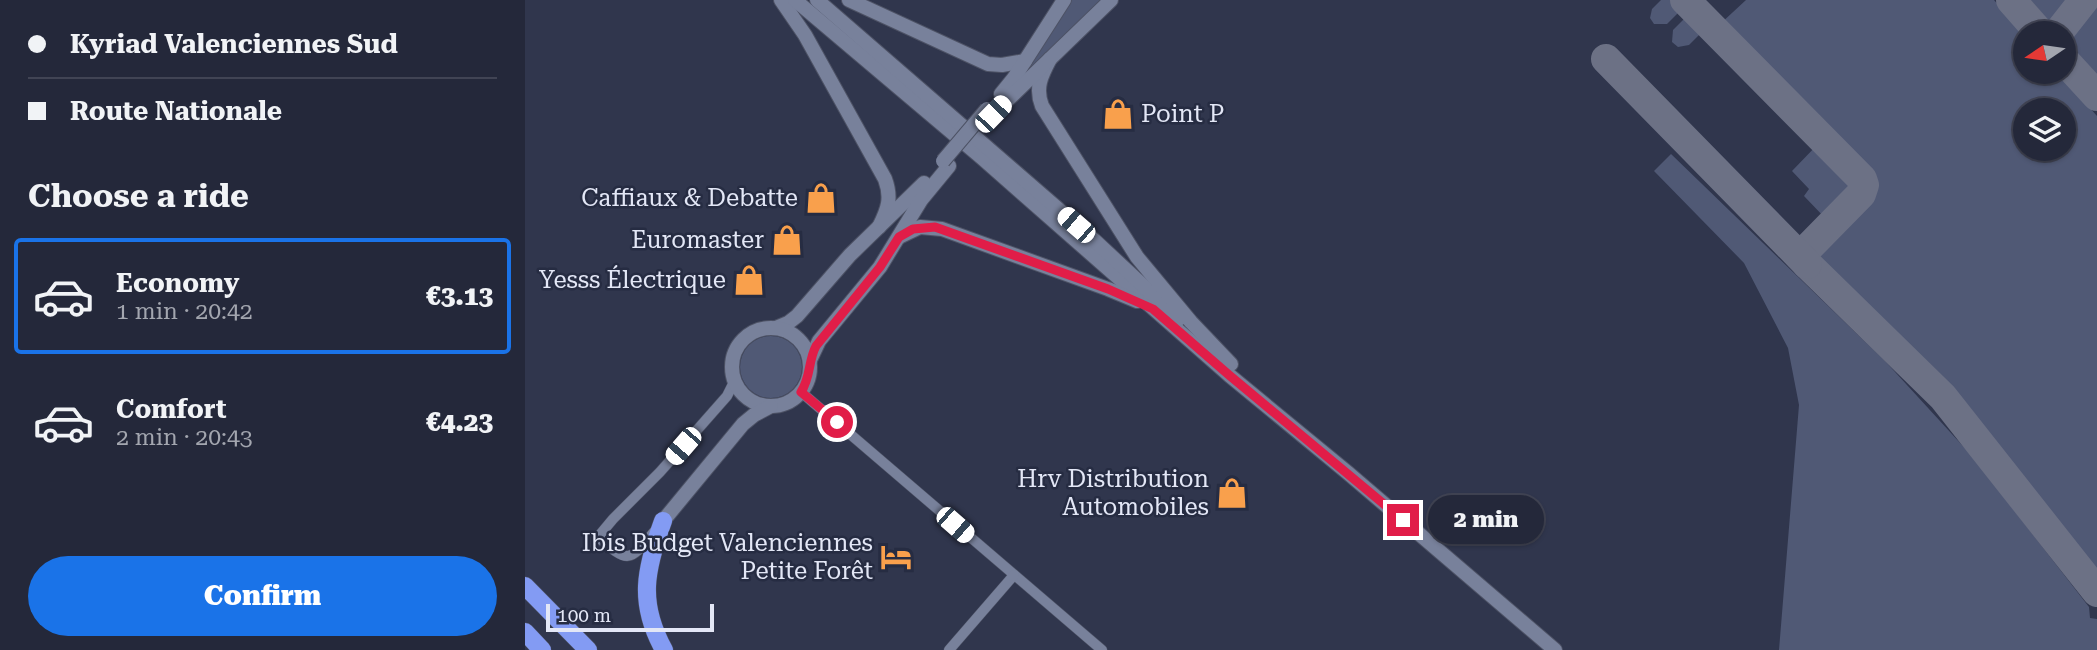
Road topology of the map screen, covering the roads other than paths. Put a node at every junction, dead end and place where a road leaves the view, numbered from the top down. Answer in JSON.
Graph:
{"nodes":[{"id":1,"x":781,"y":0,"type":"edge"},
{"id":2,"x":795,"y":0,"type":"edge"},
{"id":3,"x":817,"y":0,"type":"edge"},
{"id":4,"x":849,"y":0,"type":"edge"},
{"id":5,"x":1065,"y":0,"type":"edge"},
{"id":6,"x":1111,"y":0,"type":"edge"},
{"id":7,"x":1050,"y":59,"type":"junction"},
{"id":8,"x":1025,"y":61,"type":"junction"},
{"id":9,"x":990,"y":112,"type":"junction"},
{"id":10,"x":946,"y":163,"type":"junction"},
{"id":11,"x":879,"y":227,"type":"junction"},
{"id":12,"x":899,"y":237,"type":"junction"},
{"id":13,"x":1153,"y":309,"type":"junction"},
{"id":14,"x":776,"y":328,"type":"junction"},
{"id":15,"x":810,"y":360,"type":"junction"},
{"id":16,"x":1231,"y":365,"type":"junction"},
{"id":17,"x":735,"y":380,"type":"junction"},
{"id":18,"x":801,"y":392,"type":"junction"},
{"id":19,"x":771,"y":406,"type":"junction"},
{"id":20,"x":1348,"y":473,"type":"junction"},
{"id":21,"x":663,"y":521,"type":"junction"},
{"id":22,"x":1014,"y":575,"type":"junction"},
{"id":23,"x":525,"y":586,"type":"edge"},
{"id":24,"x":525,"y":632,"type":"edge"},
{"id":25,"x":542,"y":650,"type":"edge"},
{"id":26,"x":588,"y":650,"type":"edge"},
{"id":27,"x":664,"y":650,"type":"edge"},
{"id":28,"x":949,"y":650,"type":"edge"},
{"id":29,"x":1102,"y":650,"type":"edge"},
{"id":30,"x":1555,"y":650,"type":"edge"}],
"edges":[{"from":1,"to":11,"type":"main road"},
{"from":2,"to":13,"type":"main road"},
{"from":3,"to":16,"type":"main road"},
{"from":4,"to":8,"type":"main road"},
{"from":5,"to":8,"type":"main road"},
{"from":6,"to":7,"type":"main road"},
{"from":7,"to":9,"type":"main road"},
{"from":7,"to":16,"type":"main road"},
{"from":8,"to":9,"type":"main road"},
{"from":9,"to":10,"type":"main road","bridge":true},
{"from":10,"to":11,"type":"main road"},
{"from":10,"to":12,"type":"main road"},
{"from":11,"to":14,"type":"main road"},
{"from":12,"to":13,"type":"main road"},
{"from":12,"to":15,"type":"main road"},
{"from":13,"to":20,"type":"main road"},
{"from":14,"to":15,"type":"main road"},
{"from":14,"to":17,"type":"main road"},
{"from":15,"to":18,"type":"main road"},
{"from":16,"to":20,"type":"main road"},
{"from":17,"to":19,"type":"main road"},
{"from":17,"to":21,"type":"street"},
{"from":18,"to":19,"type":"main road"},
{"from":18,"to":22,"type":"street"},
{"from":19,"to":21,"type":"main road"},
{"from":20,"to":30,"type":"main road"},
{"from":21,"to":27,"type":"highway"},
{"from":22,"to":28,"type":"street"},
{"from":22,"to":29,"type":"street"},
{"from":23,"to":26,"type":"highway"},
{"from":24,"to":25,"type":"highway"}]}
